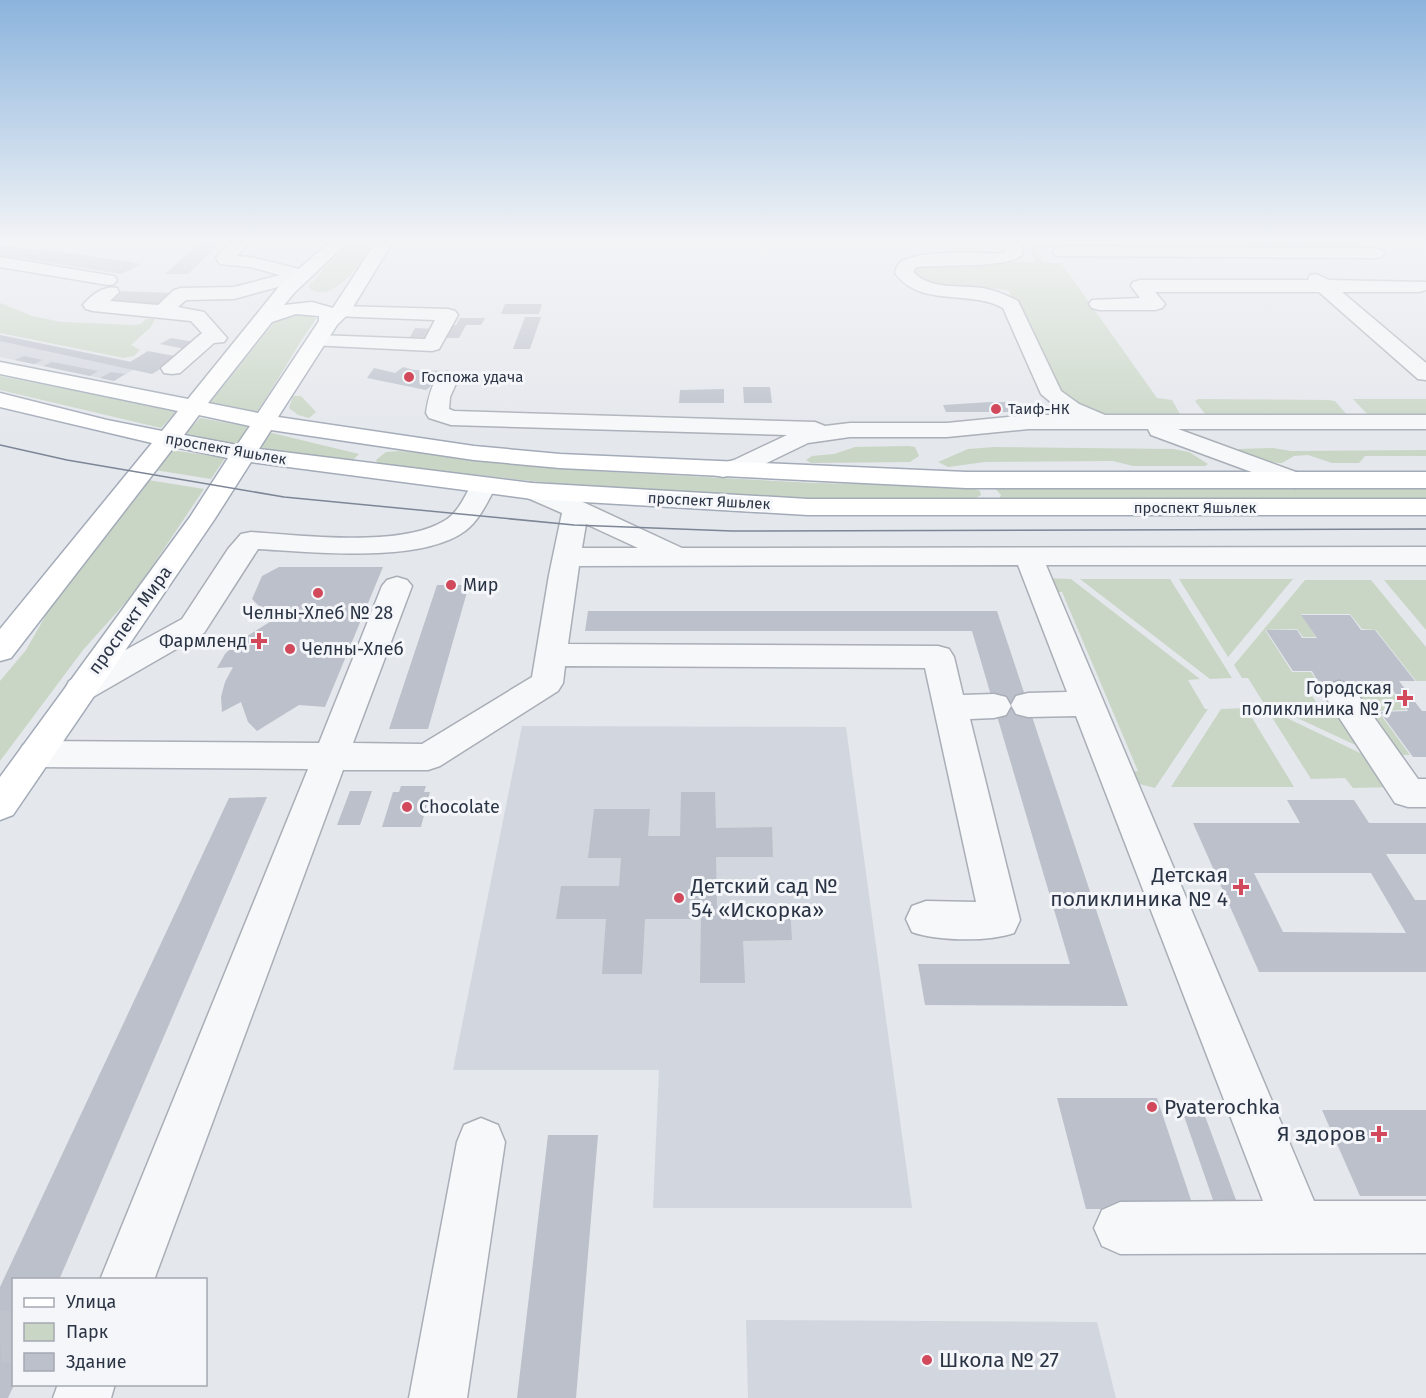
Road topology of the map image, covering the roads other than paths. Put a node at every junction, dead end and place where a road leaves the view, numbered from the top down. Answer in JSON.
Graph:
{"nodes":[{"id":1,"x":138,"y":308,"type":"edge"},
{"id":2,"x":272,"y":308,"type":"edge"},
{"id":3,"x":311,"y":308,"type":"edge"},
{"id":4,"x":315,"y":308,"type":"edge"},
{"id":5,"x":340,"y":308,"type":"edge"},
{"id":6,"x":1013,"y":308,"type":"edge"},
{"id":7,"x":1350,"y":308,"type":"edge"},
{"id":8,"x":1373,"y":308,"type":"edge"},
{"id":9,"x":163,"y":310,"type":"joint"},
{"id":10,"x":334,"y":317,"type":"junction"},
{"id":11,"x":263,"y":318,"type":"junction"},
{"id":12,"x":186,"y":336,"type":"dead end"},
{"id":13,"x":249,"y":336,"type":"junction"},
{"id":14,"x":212,"y":338,"type":"junction"},
{"id":15,"x":1386,"y":339,"type":"junction"},
{"id":16,"x":1408,"y":339,"type":"junction"},
{"id":17,"x":317,"y":341,"type":"junction"},
{"id":18,"x":1426,"y":354,"type":"edge"},
{"id":19,"x":0,"y":368,"type":"edge"},
{"id":20,"x":172,"y":368,"type":"dead end"},
{"id":21,"x":220,"y":373,"type":"junction"},
{"id":22,"x":1426,"y":374,"type":"edge"},
{"id":23,"x":447,"y":379,"type":"dead end"},
{"id":24,"x":1052,"y":394,"type":"junction"},
{"id":25,"x":136,"y":396,"type":"junction"},
{"id":26,"x":279,"y":399,"type":"junction"},
{"id":27,"x":6,"y":403,"type":"edge"},
{"id":28,"x":182,"y":422,"type":"junction"},
{"id":29,"x":1108,"y":422,"type":"junction"},
{"id":30,"x":1137,"y":422,"type":"junction"},
{"id":31,"x":1426,"y":422,"type":"edge"},
{"id":32,"x":1020,"y":423,"type":"junction"},
{"id":33,"x":301,"y":429,"type":"junction"},
{"id":34,"x":256,"y":436,"type":"junction"},
{"id":35,"x":779,"y":437,"type":"junction"},
{"id":36,"x":406,"y":444,"type":"junction"},
{"id":37,"x":723,"y":470,"type":"junction"},
{"id":38,"x":372,"y":472,"type":"junction"},
{"id":39,"x":966,"y":480,"type":"junction"},
{"id":40,"x":1295,"y":480,"type":"junction"},
{"id":41,"x":1426,"y":480,"type":"edge"},
{"id":42,"x":483,"y":486,"type":"junction"},
{"id":43,"x":532,"y":492,"type":"junction"},
{"id":44,"x":1426,"y":507,"type":"edge"},
{"id":45,"x":576,"y":509,"type":"junction"},
{"id":46,"x":972,"y":509,"type":"junction"},
{"id":47,"x":1029,"y":556,"type":"junction"},
{"id":48,"x":1426,"y":556,"type":"edge"},
{"id":49,"x":566,"y":557,"type":"junction"},
{"id":50,"x":678,"y":557,"type":"junction"},
{"id":51,"x":397,"y":586,"type":"dead end"},
{"id":52,"x":0,"y":650,"type":"edge"},
{"id":53,"x":552,"y":655,"type":"junction"},
{"id":54,"x":81,"y":688,"type":"junction"},
{"id":55,"x":1339,"y":693,"type":"dead end"},
{"id":56,"x":1088,"y":704,"type":"junction"},
{"id":57,"x":1028,"y":705,"type":"dead end"},
{"id":58,"x":994,"y":706,"type":"dead end"},
{"id":59,"x":950,"y":708,"type":"junction"},
{"id":60,"x":61,"y":716,"type":"junction"},
{"id":61,"x":35,"y":754,"type":"junction"},
{"id":62,"x":329,"y":756,"type":"junction"},
{"id":63,"x":0,"y":774,"type":"edge"},
{"id":64,"x":1426,"y":793,"type":"edge"},
{"id":65,"x":0,"y":805,"type":"edge"},
{"id":66,"x":926,"y":919,"type":"dead end"},
{"id":67,"x":481,"y":1142,"type":"dead end"},
{"id":68,"x":1299,"y":1227,"type":"junction"},
{"id":69,"x":1120,"y":1228,"type":"dead end"},
{"id":70,"x":1425,"y":1229,"type":"edge"},
{"id":71,"x":128,"y":1278,"type":"edge"},
{"id":72,"x":438,"y":1398,"type":"edge"}],
"edges":[{"from":1,"to":9,"type":"street"},
{"from":2,"to":11,"type":"main road"},
{"from":3,"to":11,"type":"main road"},
{"from":4,"to":10,"type":"main road"},
{"from":5,"to":10,"type":"main road","name":"проспект Мира"},
{"from":6,"to":24,"type":"street"},
{"from":7,"to":15,"type":"street"},
{"from":8,"to":16,"type":"street"},
{"from":9,"to":14,"type":"street"},
{"from":10,"to":17,"type":"main road","name":"проспект Мира"},
{"from":10,"to":17,"type":"street"},
{"from":11,"to":13,"type":"main road"},
{"from":12,"to":14,"type":"street"},
{"from":13,"to":14,"type":"street"},
{"from":13,"to":21,"type":"main road"},
{"from":14,"to":20,"type":"street"},
{"from":15,"to":16,"type":"street"},
{"from":15,"to":22,"type":"street"},
{"from":16,"to":18,"type":"street"},
{"from":17,"to":26,"type":"main road","name":"проспект Мира"},
{"from":19,"to":25,"type":"main road","name":"проспект Яшьлек"},
{"from":21,"to":25,"type":"main road"},
{"from":21,"to":28,"type":"main road"},
{"from":23,"to":35,"type":"street"},
{"from":24,"to":29,"type":"street"},
{"from":24,"to":32,"type":"street"},
{"from":25,"to":28,"type":"main road","name":"проспект Яшьлек"},
{"from":26,"to":33,"type":"main road"},
{"from":26,"to":34,"type":"main road","name":"проспект Мира"},
{"from":27,"to":28,"type":"main road","name":"проспект Яшьлек"},
{"from":28,"to":34,"type":"main road","name":"проспект Яшьлек"},
{"from":28,"to":34,"type":"main road","name":"проспект Яшьлек"},
{"from":28,"to":52,"type":"main road"},
{"from":29,"to":30,"type":"street"},
{"from":29,"to":32,"type":"street"},
{"from":30,"to":31,"type":"street"},
{"from":30,"to":40,"type":"street"},
{"from":32,"to":35,"type":"street"},
{"from":33,"to":34,"type":"main road","name":"проспект Яшьлек"},
{"from":33,"to":36,"type":"main road","name":"проспект Яшьлек"},
{"from":34,"to":38,"type":"main road","name":"проспект Яшьлек"},
{"from":34,"to":54,"type":"main road","name":"проспект Мира"},
{"from":35,"to":37,"type":"street"},
{"from":36,"to":37,"type":"main road","name":"проспект Яшьлек"},
{"from":36,"to":38,"type":"main road"},
{"from":37,"to":39,"type":"main road","name":"проспект Яшьлек"},
{"from":38,"to":42,"type":"main road","name":"проспект Яшьлек"},
{"from":39,"to":40,"type":"main road","name":"проспект Яшьлек"},
{"from":39,"to":46,"type":"main road"},
{"from":40,"to":41,"type":"main road","name":"проспект Яшьлек"},
{"from":42,"to":43,"type":"main road","name":"проспект Яшьлек"},
{"from":42,"to":54,"type":"street"},
{"from":43,"to":45,"type":"street"},
{"from":43,"to":46,"type":"main road","name":"проспект Яшьлек"},
{"from":44,"to":46,"type":"main road","name":"проспект Яшьлек"},
{"from":45,"to":49,"type":"street"},
{"from":45,"to":50,"type":"street"},
{"from":47,"to":48,"type":"street"},
{"from":47,"to":50,"type":"street"},
{"from":47,"to":56,"type":"street"},
{"from":49,"to":50,"type":"street"},
{"from":49,"to":53,"type":"street"},
{"from":51,"to":62,"type":"street"},
{"from":53,"to":59,"type":"street"},
{"from":53,"to":62,"type":"street"},
{"from":54,"to":60,"type":"main road","name":"проспект Мира"},
{"from":55,"to":64,"type":"street"},
{"from":56,"to":57,"type":"street"},
{"from":56,"to":68,"type":"street"},
{"from":58,"to":59,"type":"street"},
{"from":59,"to":66,"type":"street"},
{"from":60,"to":61,"type":"main road","name":"проспект Мира"},
{"from":60,"to":63,"type":"main road"},
{"from":61,"to":62,"type":"street"},
{"from":61,"to":65,"type":"main road","name":"проспект Мира"},
{"from":62,"to":71,"type":"street"},
{"from":67,"to":72,"type":"street"},
{"from":68,"to":69,"type":"street"},
{"from":68,"to":70,"type":"street"}]}
